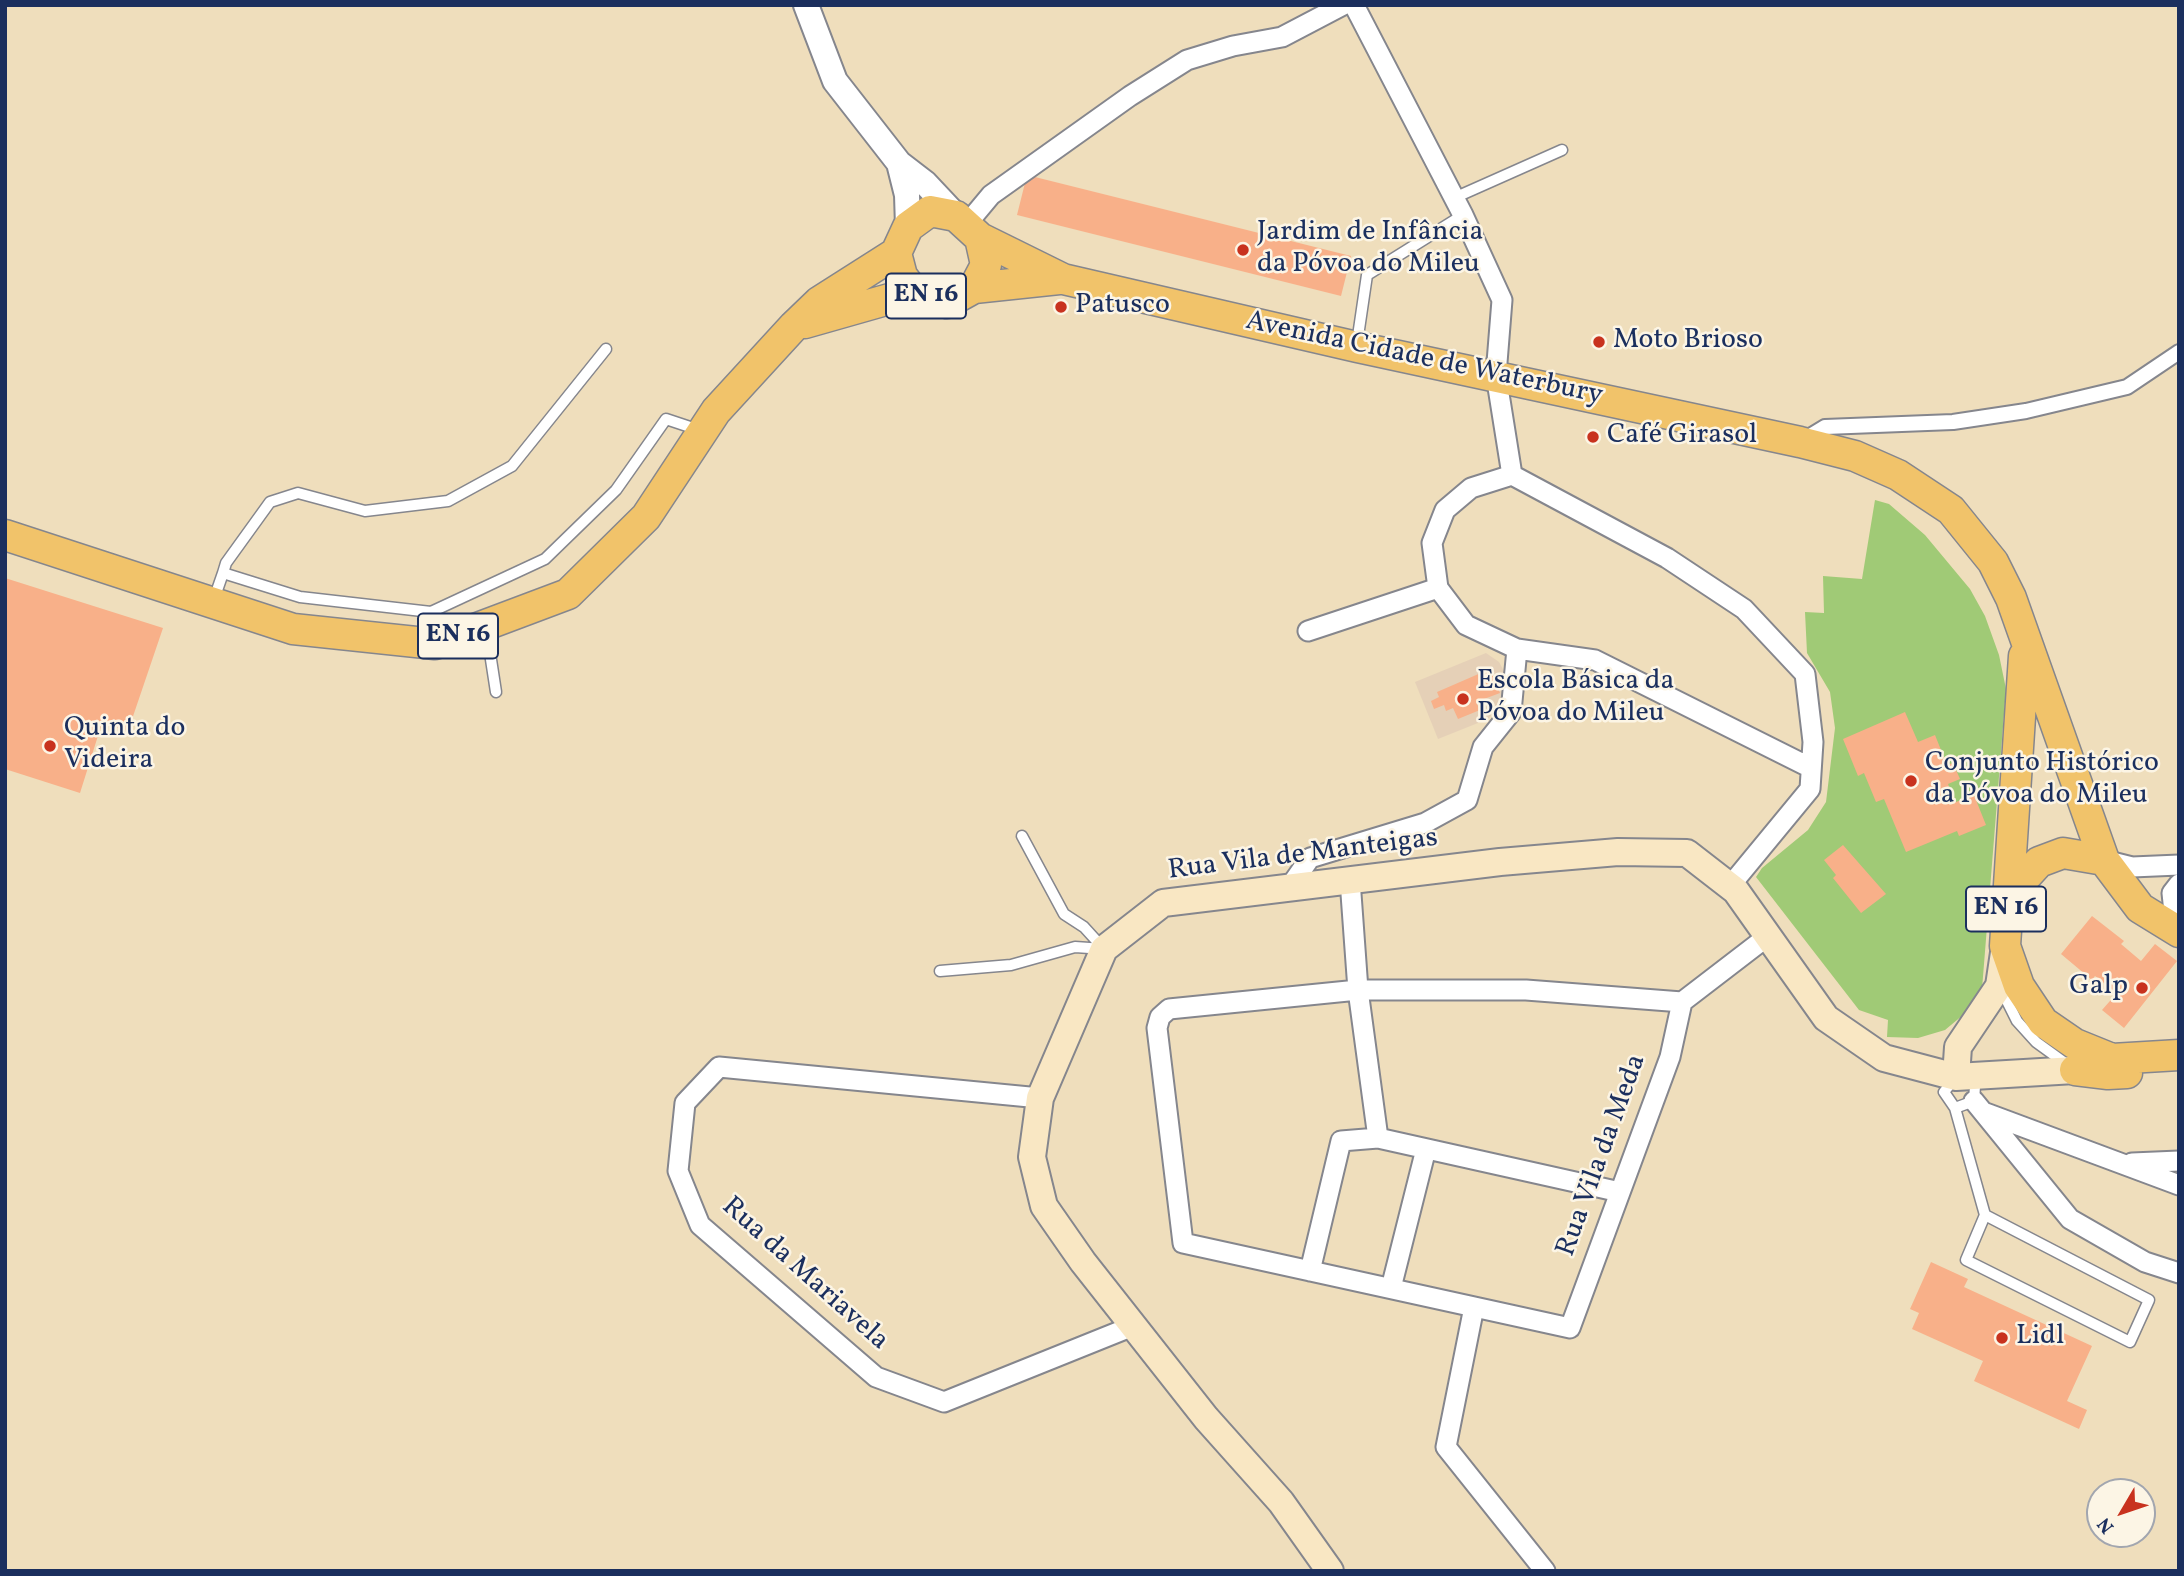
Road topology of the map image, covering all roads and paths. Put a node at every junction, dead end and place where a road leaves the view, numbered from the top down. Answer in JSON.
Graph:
{"nodes":[{"id":1,"x":806,"y":5,"type":"edge"},
{"id":2,"x":1343,"y":5,"type":"edge"},
{"id":3,"x":1354,"y":5,"type":"edge"},
{"id":4,"x":1562,"y":150,"type":"dead end"},
{"id":5,"x":899,"y":163,"type":"junction"},
{"id":6,"x":1458,"y":206,"type":"junction"},
{"id":7,"x":967,"y":226,"type":"junction"},
{"id":8,"x":902,"y":240,"type":"junction"},
{"id":9,"x":1063,"y":279,"type":"junction"},
{"id":10,"x":974,"y":288,"type":"junction"},
{"id":11,"x":914,"y":292,"type":"junction"},
{"id":12,"x":794,"y":326,"type":"junction"},
{"id":13,"x":1357,"y":346,"type":"junction"},
{"id":14,"x":606,"y":349,"type":"dead end"},
{"id":15,"x":2179,"y":352,"type":"edge"},
{"id":16,"x":1496,"y":375,"type":"junction"},
{"id":17,"x":702,"y":431,"type":"junction"},
{"id":18,"x":1800,"y":442,"type":"junction"},
{"id":19,"x":1513,"y":475,"type":"junction"},
{"id":20,"x":5,"y":535,"type":"edge"},
{"id":21,"x":223,"y":573,"type":"junction"},
{"id":22,"x":1438,"y":588,"type":"junction"},
{"id":23,"x":213,"y":603,"type":"junction"},
{"id":24,"x":486,"y":625,"type":"junction"},
{"id":25,"x":1308,"y":631,"type":"dead end"},
{"id":26,"x":2024,"y":642,"type":"junction"},
{"id":27,"x":1517,"y":649,"type":"junction"},
{"id":28,"x":496,"y":692,"type":"dead end"},
{"id":29,"x":1811,"y":768,"type":"junction"},
{"id":30,"x":1022,"y":836,"type":"dead end"},
{"id":31,"x":2104,"y":860,"type":"junction"},
{"id":32,"x":2179,"y":865,"type":"edge"},
{"id":33,"x":1350,"y":880,"type":"junction"},
{"id":34,"x":2179,"y":884,"type":"edge"},
{"id":35,"x":1730,"y":886,"type":"junction"},
{"id":36,"x":1289,"y":888,"type":"junction"},
{"id":37,"x":2015,"y":888,"type":"junction"},
{"id":38,"x":2177,"y":932,"type":"edge"},
{"id":39,"x":1768,"y":936,"type":"junction"},
{"id":40,"x":2005,"y":946,"type":"junction"},
{"id":41,"x":1104,"y":949,"type":"junction"},
{"id":42,"x":940,"y":971,"type":"dead end"},
{"id":43,"x":1999,"y":986,"type":"junction"},
{"id":44,"x":1358,"y":990,"type":"junction"},
{"id":45,"x":1682,"y":1002,"type":"junction"},
{"id":46,"x":2179,"y":1055,"type":"edge"},
{"id":47,"x":2125,"y":1058,"type":"junction"},
{"id":48,"x":2179,"y":1069,"type":"edge"},
{"id":49,"x":2075,"y":1070,"type":"junction"},
{"id":50,"x":1956,"y":1077,"type":"junction"},
{"id":51,"x":1040,"y":1098,"type":"junction"},
{"id":52,"x":1978,"y":1106,"type":"junction"},
{"id":53,"x":1955,"y":1108,"type":"junction"},
{"id":54,"x":1378,"y":1138,"type":"junction"},
{"id":55,"x":1426,"y":1149,"type":"junction"},
{"id":56,"x":2179,"y":1161,"type":"edge"},
{"id":57,"x":2127,"y":1164,"type":"junction"},
{"id":58,"x":2179,"y":1185,"type":"edge"},
{"id":59,"x":1620,"y":1192,"type":"junction"},
{"id":60,"x":1985,"y":1215,"type":"junction"},
{"id":61,"x":1310,"y":1270,"type":"junction"},
{"id":62,"x":2179,"y":1273,"type":"edge"},
{"id":63,"x":1391,"y":1288,"type":"junction"},
{"id":64,"x":1474,"y":1307,"type":"junction"},
{"id":65,"x":1133,"y":1326,"type":"junction"},
{"id":66,"x":1330,"y":1571,"type":"edge"},
{"id":67,"x":1545,"y":1571,"type":"edge"}],
"edges":[{"from":1,"to":5,"type":"street"},
{"from":2,"to":7,"type":"street"},
{"from":3,"to":6,"type":"street"},
{"from":4,"to":6,"type":"lane"},
{"from":5,"to":7,"type":"street"},
{"from":5,"to":8,"type":"street"},
{"from":6,"to":13,"type":"lane"},
{"from":6,"to":16,"type":"street"},
{"from":7,"to":8,"type":"main road","number":"EN 16"},
{"from":7,"to":9,"type":"main road","number":"EN 16"},
{"from":7,"to":10,"type":"main road","number":"EN 16"},
{"from":8,"to":11,"type":"main road","number":"EN 16"},
{"from":8,"to":12,"type":"main road","number":"EN 16"},
{"from":9,"to":10,"type":"main road","number":"EN 16"},
{"from":9,"to":13,"type":"main road","name":"Avenida Cidade de Waterbury","number":"EN 16"},
{"from":10,"to":11,"type":"main road","number":"EN 16"},
{"from":11,"to":12,"type":"main road","number":"EN 16"},
{"from":12,"to":17,"type":"main road","number":"EN 16"},
{"from":13,"to":16,"type":"main road","name":"Avenida Cidade de Waterbury","number":"EN 16"},
{"from":14,"to":21,"type":"lane"},
{"from":15,"to":18,"type":"street"},
{"from":16,"to":18,"type":"main road","name":"Avenida Cidade de Waterbury","number":"EN 16"},
{"from":16,"to":19,"type":"street"},
{"from":17,"to":21,"type":"lane"},
{"from":17,"to":24,"type":"main road","number":"EN 16"},
{"from":18,"to":26,"type":"main road","name":"Avenida Cidade de Waterbury","number":"EN 16"},
{"from":19,"to":22,"type":"street"},
{"from":19,"to":29,"type":"street"},
{"from":20,"to":23,"type":"main road","number":"EN 16"},
{"from":21,"to":23,"type":"lane"},
{"from":22,"to":25,"type":"street"},
{"from":22,"to":27,"type":"street"},
{"from":23,"to":24,"type":"main road","number":"EN 16"},
{"from":24,"to":28,"type":"lane"},
{"from":26,"to":31,"type":"main road","number":"EN 16"},
{"from":26,"to":37,"type":"main road","number":"EN 16"},
{"from":27,"to":29,"type":"street"},
{"from":27,"to":36,"type":"street"},
{"from":29,"to":35,"type":"street"},
{"from":30,"to":41,"type":"lane"},
{"from":31,"to":32,"type":"street"},
{"from":31,"to":37,"type":"main road"},
{"from":31,"to":38,"type":"main road","number":"EN 16"},
{"from":33,"to":35,"type":"main road","name":"Rua Vila de Manteigas"},
{"from":33,"to":36,"type":"main road","name":"Rua Vila de Manteigas"},
{"from":33,"to":44,"type":"street"},
{"from":34,"to":38,"type":"street"},
{"from":35,"to":39,"type":"main road","name":"Rua Vila de Manteigas"},
{"from":36,"to":41,"type":"main road","name":"Rua Vila de Manteigas"},
{"from":37,"to":40,"type":"main road","number":"EN 16"},
{"from":37,"to":47,"type":"main road","number":"EN 16"},
{"from":39,"to":45,"type":"street"},
{"from":39,"to":50,"type":"main road","name":"Rua Vila de Manteigas"},
{"from":40,"to":43,"type":"main road"},
{"from":40,"to":47,"type":"main road","number":"EN 16"},
{"from":41,"to":42,"type":"lane"},
{"from":41,"to":51,"type":"main road","name":"Rua Vila de Manteigas"},
{"from":43,"to":49,"type":"lane"},
{"from":43,"to":50,"type":"main road"},
{"from":44,"to":45,"type":"street"},
{"from":44,"to":54,"type":"street"},
{"from":44,"to":61,"type":"street"},
{"from":45,"to":59,"type":"street","name":"Rua Vila da Meda"},
{"from":46,"to":47,"type":"main road","number":"EN 16"},
{"from":47,"to":49,"type":"main road","name":"Rua Vila de Manteigas"},
{"from":48,"to":49,"type":"main road"},
{"from":49,"to":50,"type":"main road","name":"Rua Vila de Manteigas"},
{"from":50,"to":52,"type":"lane"},
{"from":50,"to":53,"type":"lane"},
{"from":51,"to":65,"type":"main road","name":"Rua Vila de Manteigas"},
{"from":51,"to":65,"type":"street","name":"Rua da Mariavela"},
{"from":52,"to":53,"type":"lane"},
{"from":52,"to":57,"type":"street"},
{"from":52,"to":62,"type":"street"},
{"from":53,"to":60,"type":"lane"},
{"from":54,"to":55,"type":"street"},
{"from":54,"to":61,"type":"street"},
{"from":55,"to":59,"type":"street"},
{"from":55,"to":63,"type":"street"},
{"from":56,"to":57,"type":"street"},
{"from":57,"to":58,"type":"street"},
{"from":59,"to":64,"type":"street","name":"Rua Vila da Meda"},
{"from":60,"to":60,"type":"lane"},
{"from":61,"to":63,"type":"street"},
{"from":63,"to":64,"type":"street"},
{"from":64,"to":67,"type":"street"},
{"from":65,"to":66,"type":"main road","name":"Rua Vila de Manteigas"}]}
